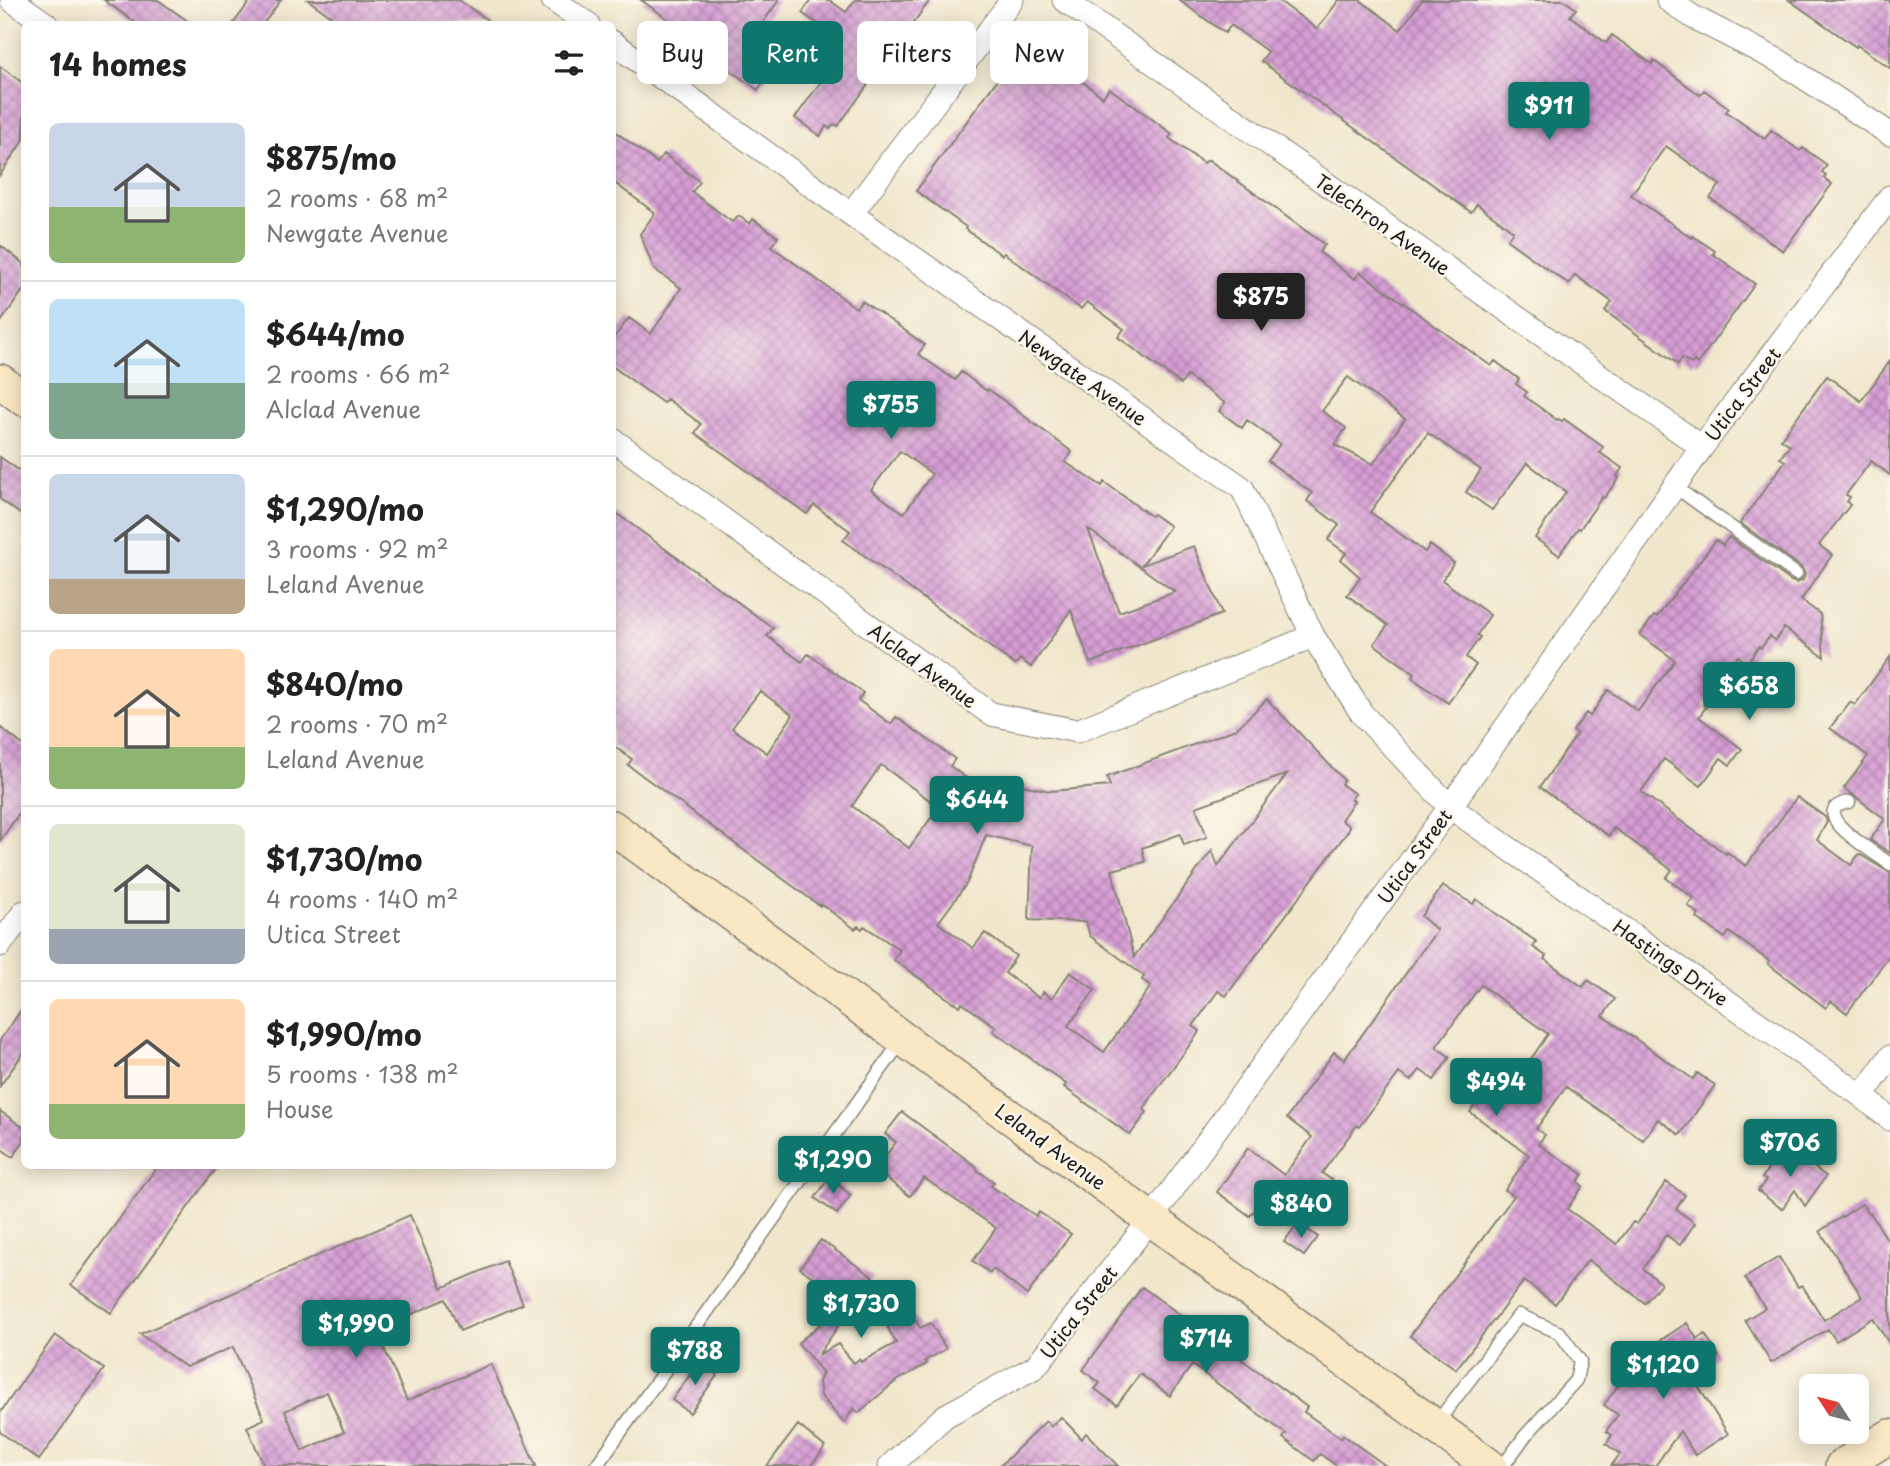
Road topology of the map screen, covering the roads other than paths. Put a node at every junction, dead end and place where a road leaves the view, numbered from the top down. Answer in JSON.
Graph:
{"nodes":[{"id":1,"x":12,"y":0,"type":"edge"},
{"id":2,"x":1012,"y":0,"type":"edge"},
{"id":3,"x":1064,"y":0,"type":"edge"},
{"id":4,"x":1668,"y":0,"type":"edge"},
{"id":5,"x":42,"y":21,"type":"edge"},
{"id":6,"x":616,"y":45,"type":"edge"},
{"id":7,"x":1890,"y":134,"type":"edge"},
{"id":8,"x":1890,"y":197,"type":"edge"},
{"id":9,"x":851,"y":214,"type":"junction"},
{"id":10,"x":0,"y":382,"type":"edge"},
{"id":11,"x":21,"y":397,"type":"edge"},
{"id":12,"x":616,"y":442,"type":"edge"},
{"id":13,"x":1702,"y":447,"type":"junction"},
{"id":14,"x":1674,"y":486,"type":"junction"},
{"id":15,"x":1796,"y":574,"type":"dead end"},
{"id":16,"x":1313,"y":636,"type":"junction"},
{"id":17,"x":1849,"y":802,"type":"dead end"},
{"id":18,"x":1450,"y":807,"type":"junction"},
{"id":19,"x":616,"y":830,"type":"edge"},
{"id":20,"x":1890,"y":864,"type":"edge"},
{"id":21,"x":21,"y":916,"type":"edge"},
{"id":22,"x":0,"y":945,"type":"edge"},
{"id":23,"x":904,"y":1039,"type":"junction"},
{"id":24,"x":1890,"y":1057,"type":"edge"},
{"id":25,"x":1862,"y":1096,"type":"junction"},
{"id":26,"x":1890,"y":1119,"type":"edge"},
{"id":27,"x":1151,"y":1219,"type":"junction"},
{"id":28,"x":1435,"y":1426,"type":"junction"},
{"id":29,"x":1890,"y":1436,"type":"edge"},
{"id":30,"x":596,"y":1466,"type":"edge"},
{"id":31,"x":890,"y":1466,"type":"edge"},
{"id":32,"x":1490,"y":1466,"type":"edge"},
{"id":33,"x":1503,"y":1466,"type":"edge"},
{"id":34,"x":1842,"y":1466,"type":"edge"}],
"edges":[{"from":1,"to":5,"type":"street"},
{"from":2,"to":9,"type":"street"},
{"from":3,"to":13,"type":"street","name":"Telechron Avenue"},
{"from":4,"to":7,"type":"street"},
{"from":6,"to":9,"type":"street","name":"Newgate Avenue"},
{"from":8,"to":13,"type":"street","name":"Utica Street"},
{"from":9,"to":16,"type":"street","name":"Newgate Avenue"},
{"from":10,"to":11,"type":"street"},
{"from":12,"to":16,"type":"street","name":"Alclad Avenue"},
{"from":13,"to":14,"type":"street","name":"Utica Street"},
{"from":14,"to":15,"type":"lane"},
{"from":14,"to":18,"type":"street","name":"Utica Street"},
{"from":16,"to":18,"type":"street","name":"Newgate Avenue"},
{"from":17,"to":20,"type":"lane"},
{"from":18,"to":25,"type":"street","name":"Hastings Drive"},
{"from":18,"to":27,"type":"street","name":"Utica Street"},
{"from":19,"to":23,"type":"street","name":"Leland Avenue"},
{"from":21,"to":22,"type":"street"},
{"from":23,"to":27,"type":"street","name":"Leland Avenue"},
{"from":23,"to":30,"type":"lane"},
{"from":24,"to":25,"type":"street"},
{"from":25,"to":26,"type":"street","name":"Hastings Drive"},
{"from":27,"to":28,"type":"street","name":"Leland Avenue"},
{"from":27,"to":31,"type":"street","name":"Utica Street"},
{"from":28,"to":32,"type":"street","name":"Leland Avenue"},
{"from":28,"to":33,"type":"lane"},
{"from":29,"to":34,"type":"street"}]}
